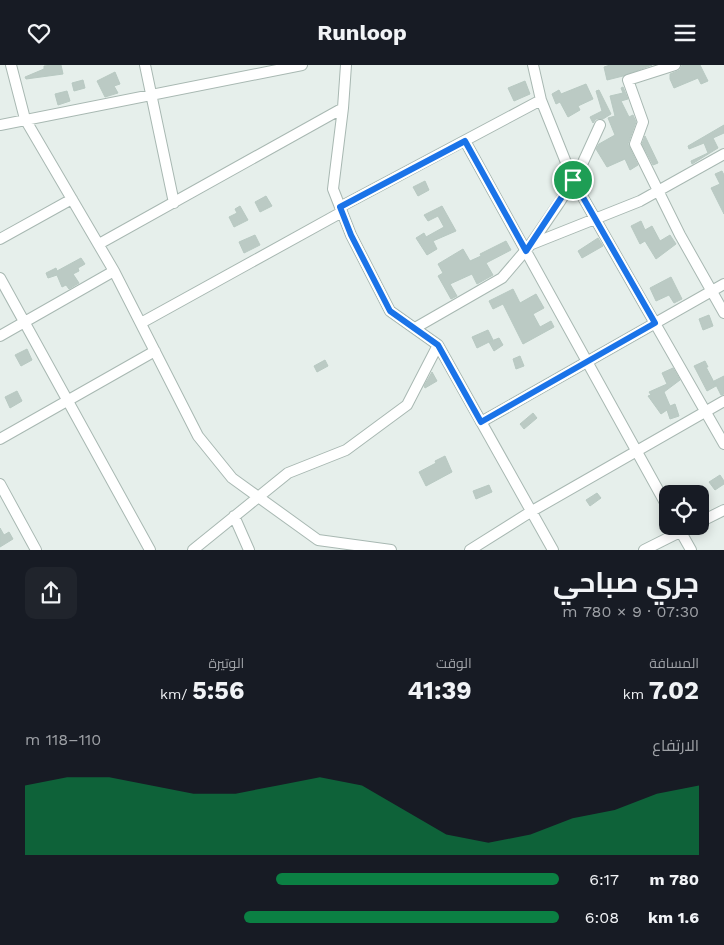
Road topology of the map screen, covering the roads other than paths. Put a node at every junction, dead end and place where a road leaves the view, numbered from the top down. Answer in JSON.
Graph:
{"nodes":[{"id":1,"x":11,"y":65,"type":"edge"},
{"id":2,"x":145,"y":65,"type":"edge"},
{"id":3,"x":302,"y":65,"type":"edge"},
{"id":4,"x":346,"y":65,"type":"edge"},
{"id":5,"x":533,"y":65,"type":"edge"},
{"id":6,"x":674,"y":65,"type":"edge"},
{"id":7,"x":152,"y":95,"type":"junction"},
{"id":8,"x":541,"y":100,"type":"junction"},
{"id":9,"x":343,"y":108,"type":"junction"},
{"id":10,"x":26,"y":119,"type":"junction"},
{"id":11,"x":0,"y":125,"type":"edge"},
{"id":12,"x":600,"y":125,"type":"dead end"},
{"id":13,"x":465,"y":141,"type":"junction"},
{"id":14,"x":724,"y":154,"type":"edge"},
{"id":15,"x":573,"y":180,"type":"junction"},
{"id":16,"x":658,"y":191,"type":"junction"},
{"id":17,"x":72,"y":199,"type":"junction"},
{"id":18,"x":174,"y":203,"type":"junction"},
{"id":19,"x":341,"y":210,"type":"junction"},
{"id":20,"x":594,"y":218,"type":"junction"},
{"id":21,"x":0,"y":239,"type":"edge"},
{"id":22,"x":99,"y":244,"type":"junction"},
{"id":23,"x":528,"y":247,"type":"junction"},
{"id":24,"x":114,"y":271,"type":"junction"},
{"id":25,"x":0,"y":278,"type":"edge"},
{"id":26,"x":724,"y":284,"type":"edge"},
{"id":27,"x":711,"y":291,"type":"junction"},
{"id":28,"x":724,"y":313,"type":"edge"},
{"id":29,"x":24,"y":322,"type":"junction"},
{"id":30,"x":140,"y":323,"type":"junction"},
{"id":31,"x":655,"y":323,"type":"junction"},
{"id":32,"x":414,"y":328,"type":"junction"},
{"id":33,"x":0,"y":335,"type":"edge"},
{"id":34,"x":438,"y":345,"type":"junction"},
{"id":35,"x":155,"y":351,"type":"junction"},
{"id":36,"x":587,"y":362,"type":"junction"},
{"id":37,"x":68,"y":401,"type":"junction"},
{"id":38,"x":724,"y":401,"type":"edge"},
{"id":39,"x":705,"y":411,"type":"junction"},
{"id":40,"x":481,"y":422,"type":"junction"},
{"id":41,"x":0,"y":439,"type":"edge"},
{"id":42,"x":724,"y":444,"type":"edge"},
{"id":43,"x":636,"y":451,"type":"junction"},
{"id":44,"x":0,"y":483,"type":"edge"},
{"id":45,"x":659,"y":492,"type":"edge"},
{"id":46,"x":258,"y":496,"type":"junction"},
{"id":47,"x":724,"y":510,"type":"edge"},
{"id":48,"x":532,"y":511,"type":"junction"},
{"id":49,"x":234,"y":516,"type":"junction"},
{"id":50,"x":709,"y":518,"type":"edge"},
{"id":51,"x":669,"y":535,"type":"edge"},
{"id":52,"x":682,"y":535,"type":"edge"},
{"id":53,"x":36,"y":550,"type":"edge"},
{"id":54,"x":150,"y":550,"type":"edge"},
{"id":55,"x":193,"y":550,"type":"edge"},
{"id":56,"x":249,"y":550,"type":"edge"},
{"id":57,"x":391,"y":550,"type":"edge"},
{"id":58,"x":470,"y":550,"type":"edge"},
{"id":59,"x":554,"y":550,"type":"edge"},
{"id":60,"x":644,"y":550,"type":"edge"},
{"id":61,"x":691,"y":550,"type":"edge"}],
"edges":[{"from":1,"to":10,"type":"street"},
{"from":2,"to":7,"type":"street"},
{"from":3,"to":7,"type":"street"},
{"from":4,"to":9,"type":"street"},
{"from":5,"to":8,"type":"street"},
{"from":6,"to":16,"type":"street"},
{"from":7,"to":10,"type":"street"},
{"from":7,"to":18,"type":"street"},
{"from":8,"to":13,"type":"street"},
{"from":8,"to":15,"type":"street"},
{"from":9,"to":18,"type":"street"},
{"from":9,"to":19,"type":"street"},
{"from":10,"to":11,"type":"street"},
{"from":10,"to":17,"type":"street"},
{"from":12,"to":15,"type":"street"},
{"from":13,"to":19,"type":"street"},
{"from":13,"to":23,"type":"street"},
{"from":14,"to":16,"type":"street"},
{"from":15,"to":20,"type":"street"},
{"from":15,"to":23,"type":"street"},
{"from":16,"to":20,"type":"street"},
{"from":16,"to":27,"type":"street"},
{"from":17,"to":21,"type":"street"},
{"from":17,"to":22,"type":"street"},
{"from":18,"to":22,"type":"street"},
{"from":19,"to":30,"type":"street"},
{"from":19,"to":32,"type":"street"},
{"from":20,"to":23,"type":"street"},
{"from":20,"to":31,"type":"street"},
{"from":22,"to":24,"type":"street"},
{"from":23,"to":32,"type":"street"},
{"from":23,"to":36,"type":"street"},
{"from":24,"to":29,"type":"street"},
{"from":24,"to":30,"type":"street"},
{"from":25,"to":29,"type":"street"},
{"from":26,"to":27,"type":"street"},
{"from":27,"to":28,"type":"street"},
{"from":27,"to":31,"type":"street"},
{"from":29,"to":33,"type":"street"},
{"from":29,"to":37,"type":"street"},
{"from":30,"to":35,"type":"street"},
{"from":31,"to":36,"type":"street"},
{"from":31,"to":39,"type":"street"},
{"from":32,"to":34,"type":"street"},
{"from":34,"to":40,"type":"street"},
{"from":34,"to":46,"type":"street"},
{"from":35,"to":37,"type":"street"},
{"from":35,"to":46,"type":"street"},
{"from":36,"to":40,"type":"street"},
{"from":36,"to":43,"type":"street"},
{"from":37,"to":41,"type":"street"},
{"from":37,"to":54,"type":"street"},
{"from":38,"to":39,"type":"street"},
{"from":39,"to":42,"type":"street"},
{"from":39,"to":43,"type":"street"},
{"from":40,"to":48,"type":"street"},
{"from":43,"to":45,"type":"street"},
{"from":43,"to":48,"type":"street"},
{"from":44,"to":53,"type":"street"},
{"from":46,"to":49,"type":"street"},
{"from":46,"to":57,"type":"street"},
{"from":47,"to":50,"type":"street"},
{"from":48,"to":58,"type":"street"},
{"from":48,"to":59,"type":"street"},
{"from":49,"to":55,"type":"street"},
{"from":49,"to":56,"type":"street"},
{"from":51,"to":60,"type":"street"},
{"from":52,"to":61,"type":"street"}]}
